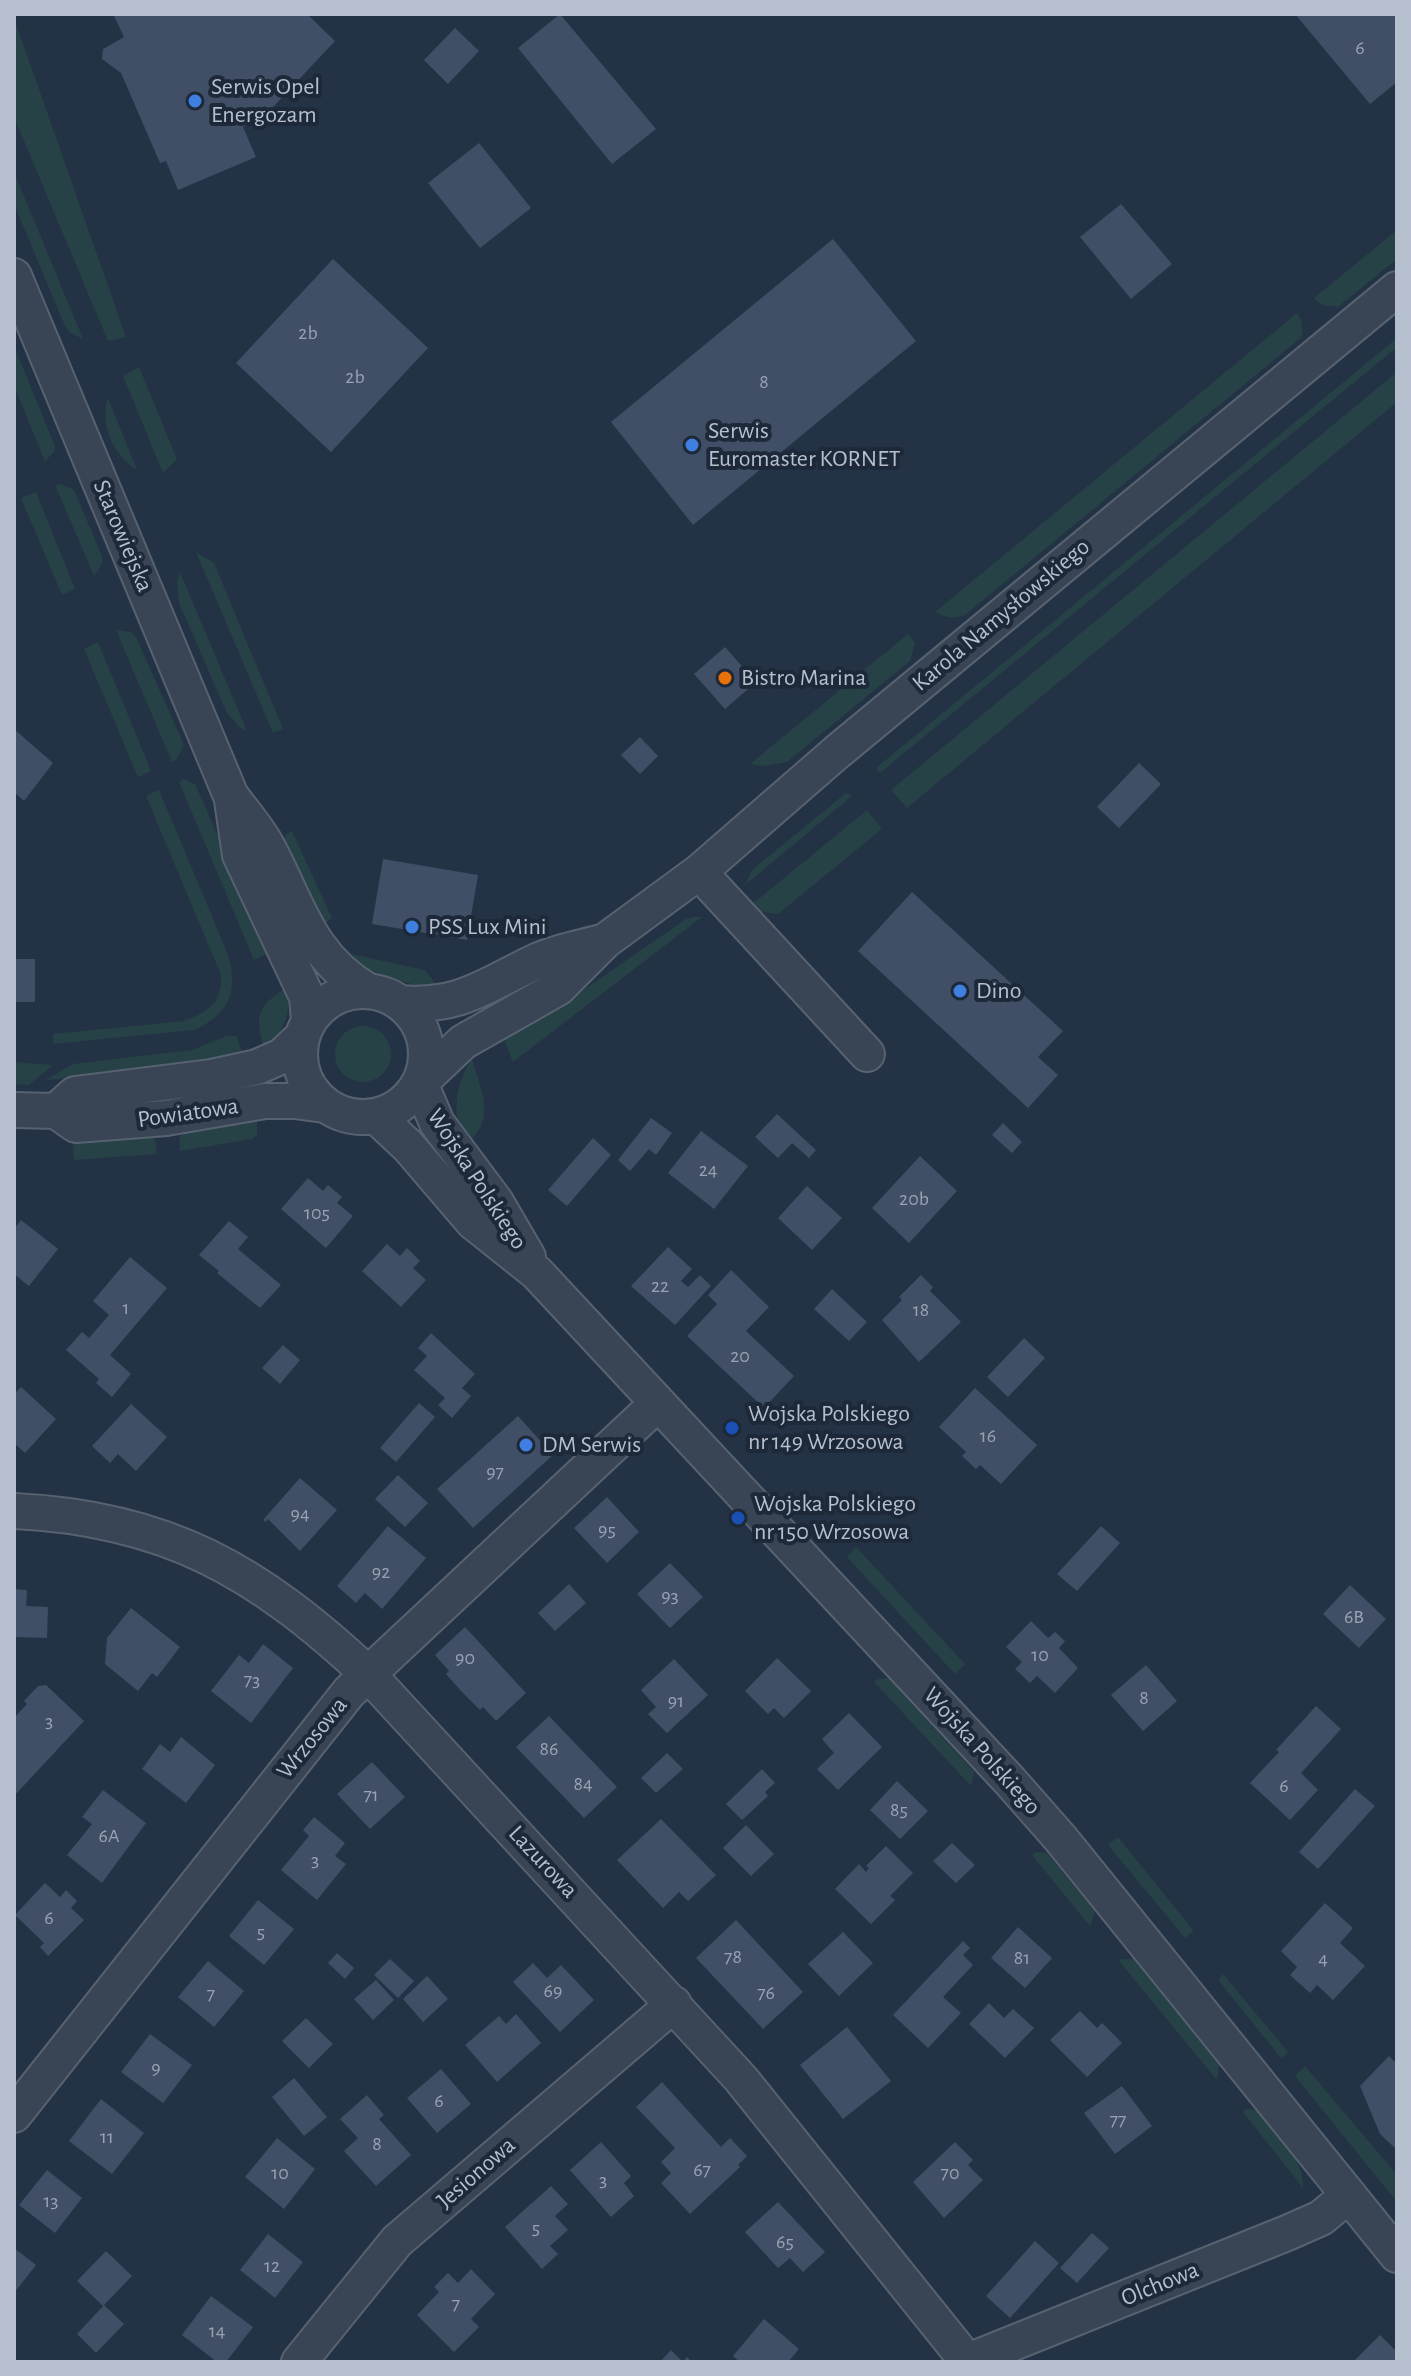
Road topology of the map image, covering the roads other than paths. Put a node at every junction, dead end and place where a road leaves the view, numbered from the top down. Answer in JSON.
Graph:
{"nodes":[{"id":1,"x":14,"y":276,"type":"edge"},
{"id":2,"x":1397,"y":289,"type":"edge"},
{"id":3,"x":231,"y":796,"type":"junction"},
{"id":4,"x":699,"y":872,"type":"junction"},
{"id":5,"x":605,"y":941,"type":"junction"},
{"id":6,"x":368,"y":991,"type":"junction"},
{"id":7,"x":400,"y":1003,"type":"junction"},
{"id":8,"x":306,"y":1028,"type":"junction"},
{"id":9,"x":867,"y":1054,"type":"dead end"},
{"id":10,"x":420,"y":1083,"type":"junction"},
{"id":11,"x":324,"y":1105,"type":"junction"},
{"id":12,"x":14,"y":1110,"type":"edge"},
{"id":13,"x":56,"y":1111,"type":"junction"},
{"id":14,"x":377,"y":1117,"type":"junction"},
{"id":15,"x":537,"y":1273,"type":"junction"},
{"id":16,"x":658,"y":1403,"type":"junction"},
{"id":17,"x":14,"y":1511,"type":"edge"},
{"id":18,"x":368,"y":1674,"type":"junction"},
{"id":19,"x":674,"y":2004,"type":"junction"},
{"id":20,"x":14,"y":2115,"type":"edge"},
{"id":21,"x":1349,"y":2195,"type":"junction"},
{"id":22,"x":1397,"y":2255,"type":"edge"},
{"id":23,"x":299,"y":2362,"type":"edge"},
{"id":24,"x":967,"y":2362,"type":"edge"}],
"edges":[{"from":1,"to":3,"type":"street","name":"Starowiejska"},
{"from":2,"to":4,"type":"street","name":"Karola Namysłowskiego"},
{"from":3,"to":6,"type":"street","name":"Starowiejska"},
{"from":3,"to":8,"type":"street","name":"Starowiejska"},
{"from":4,"to":5,"type":"street","name":"Karola Namysłowskiego"},
{"from":4,"to":9,"type":"street"},
{"from":5,"to":7,"type":"street","name":"Karola Namysłowskiego"},
{"from":5,"to":10,"type":"street","name":"Karola Namysłowskiego"},
{"from":6,"to":7,"type":"street"},
{"from":6,"to":8,"type":"street"},
{"from":7,"to":10,"type":"street"},
{"from":8,"to":11,"type":"street"},
{"from":8,"to":13,"type":"street","name":"Powiatowa"},
{"from":10,"to":14,"type":"street"},
{"from":10,"to":15,"type":"street","name":"Wojska Polskiego"},
{"from":11,"to":13,"type":"street","name":"Powiatowa"},
{"from":11,"to":14,"type":"street"},
{"from":12,"to":13,"type":"street","name":"Powiatowa"},
{"from":14,"to":15,"type":"street","name":"Wojska Polskiego"},
{"from":15,"to":16,"type":"street","name":"Wojska Polskiego"},
{"from":16,"to":18,"type":"street","name":"Wrzosowa"},
{"from":16,"to":21,"type":"street","name":"Wojska Polskiego"},
{"from":17,"to":18,"type":"street","name":"Lazurowa"},
{"from":18,"to":19,"type":"street","name":"Lazurowa"},
{"from":18,"to":20,"type":"street","name":"Wrzosowa"},
{"from":19,"to":23,"type":"street","name":"Jesionowa"},
{"from":19,"to":24,"type":"street","name":"Lazurowa"},
{"from":21,"to":22,"type":"street","name":"Wojska Polskiego"},
{"from":21,"to":24,"type":"street","name":"Olchowa"}]}
